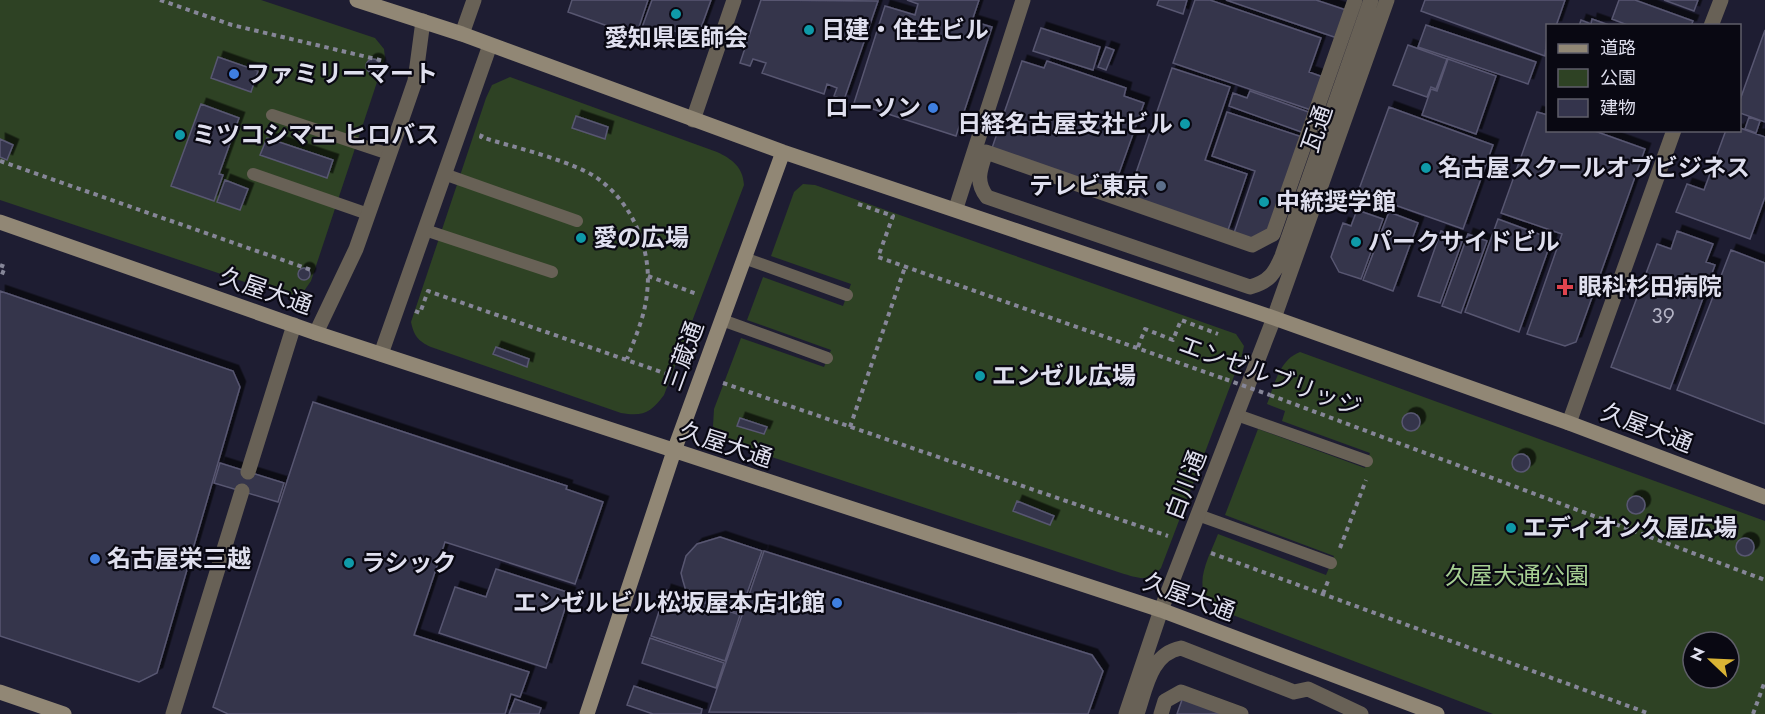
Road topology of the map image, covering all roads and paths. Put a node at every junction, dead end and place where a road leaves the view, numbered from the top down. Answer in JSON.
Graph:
{"nodes":[{"id":1,"x":160,"y":0,"type":"edge"},
{"id":2,"x":357,"y":0,"type":"edge"},
{"id":3,"x":474,"y":0,"type":"edge"},
{"id":4,"x":734,"y":0,"type":"edge"},
{"id":5,"x":1023,"y":0,"type":"edge"},
{"id":6,"x":1354,"y":0,"type":"edge"},
{"id":7,"x":1371,"y":0,"type":"edge"},
{"id":8,"x":1387,"y":0,"type":"edge"},
{"id":9,"x":1720,"y":0,"type":"edge"},
{"id":10,"x":423,"y":21,"type":"junction"},
{"id":11,"x":1712,"y":24,"type":"edge"},
{"id":12,"x":462,"y":34,"type":"junction"},
{"id":13,"x":490,"y":45,"type":"junction"},
{"id":14,"x":384,"y":61,"type":"dead end"},
{"id":15,"x":272,"y":115,"type":"dead end"},
{"id":16,"x":693,"y":120,"type":"junction"},
{"id":17,"x":1673,"y":132,"type":"edge"},
{"id":18,"x":783,"y":152,"type":"junction"},
{"id":19,"x":389,"y":154,"type":"junction"},
{"id":20,"x":0,"y":161,"type":"edge"},
{"id":21,"x":253,"y":174,"type":"dead end"},
{"id":22,"x":444,"y":174,"type":"junction"},
{"id":23,"x":858,"y":204,"type":"dead end"},
{"id":24,"x":956,"y":208,"type":"junction"},
{"id":25,"x":368,"y":214,"type":"junction"},
{"id":26,"x":578,"y":220,"type":"dead end"},
{"id":27,"x":0,"y":222,"type":"edge"},
{"id":28,"x":425,"y":230,"type":"junction"},
{"id":29,"x":744,"y":258,"type":"junction"},
{"id":30,"x":0,"y":265,"type":"edge"},
{"id":31,"x":904,"y":267,"type":"junction"},
{"id":32,"x":314,"y":271,"type":"dead end"},
{"id":33,"x":552,"y":272,"type":"dead end"},
{"id":34,"x":1290,"y":273,"type":"joint"},
{"id":35,"x":648,"y":276,"type":"dead end"},
{"id":36,"x":1,"y":277,"type":"edge"},
{"id":37,"x":697,"y":294,"type":"dead end"},
{"id":38,"x":847,"y":295,"type":"dead end"},
{"id":39,"x":415,"y":311,"type":"dead end"},
{"id":40,"x":1274,"y":318,"type":"junction"},
{"id":41,"x":722,"y":320,"type":"junction"},
{"id":42,"x":294,"y":325,"type":"junction"},
{"id":43,"x":316,"y":333,"type":"junction"},
{"id":44,"x":1218,"y":334,"type":"dead end"},
{"id":45,"x":1138,"y":347,"type":"junction"},
{"id":46,"x":381,"y":354,"type":"junction"},
{"id":47,"x":827,"y":358,"type":"dead end"},
{"id":48,"x":667,"y":374,"type":"dead end"},
{"id":49,"x":723,"y":383,"type":"dead end"},
{"id":50,"x":1237,"y":415,"type":"junction"},
{"id":51,"x":1569,"y":423,"type":"junction"},
{"id":52,"x":850,"y":427,"type":"junction"},
{"id":53,"x":1382,"y":437,"type":"junction"},
{"id":54,"x":1378,"y":448,"type":"dead end"},
{"id":55,"x":674,"y":451,"type":"junction"},
{"id":56,"x":1368,"y":466,"type":"joint"},
{"id":57,"x":248,"y":472,"type":"dead end"},
{"id":58,"x":242,"y":491,"type":"dead end"},
{"id":59,"x":1765,"y":498,"type":"edge"},
{"id":60,"x":1198,"y":515,"type":"junction"},
{"id":61,"x":1173,"y":538,"type":"dead end"},
{"id":62,"x":1340,"y":549,"type":"dead end"},
{"id":63,"x":1211,"y":553,"type":"dead end"},
{"id":64,"x":1331,"y":568,"type":"joint"},
{"id":65,"x":1765,"y":580,"type":"edge"},
{"id":66,"x":1323,"y":594,"type":"junction"},
{"id":67,"x":1161,"y":610,"type":"junction"},
{"id":68,"x":1765,"y":681,"type":"edge"},
{"id":69,"x":0,"y":692,"type":"edge"},
{"id":70,"x":64,"y":714,"type":"edge"},
{"id":71,"x":173,"y":714,"type":"edge"},
{"id":72,"x":586,"y":714,"type":"edge"},
{"id":73,"x":1126,"y":714,"type":"edge"},
{"id":74,"x":1137,"y":714,"type":"edge"},
{"id":75,"x":1161,"y":714,"type":"edge"},
{"id":76,"x":1241,"y":714,"type":"edge"},
{"id":77,"x":1361,"y":714,"type":"edge"},
{"id":78,"x":1437,"y":714,"type":"edge"},
{"id":79,"x":1650,"y":714,"type":"edge"},
{"id":80,"x":1753,"y":714,"type":"edge"}],
"edges":[{"from":1,"to":14,"type":"path"},
{"from":2,"to":10,"type":"street","name":"久屋大通"},
{"from":3,"to":12,"type":"street"},
{"from":4,"to":16,"type":"street"},
{"from":5,"to":24,"type":"street"},
{"from":6,"to":7,"type":"street"},
{"from":8,"to":34,"type":"street","name":"瓦通"},
{"from":9,"to":11,"type":"street"},
{"from":10,"to":12,"type":"street","name":"久屋大通"},
{"from":10,"to":19,"type":"street"},
{"from":12,"to":13,"type":"street","name":"久屋大通"},
{"from":13,"to":16,"type":"street","name":"久屋大通"},
{"from":13,"to":22,"type":"street"},
{"from":15,"to":19,"type":"lane"},
{"from":16,"to":18,"type":"street","name":"久屋大通"},
{"from":17,"to":51,"type":"street"},
{"from":18,"to":24,"type":"street","name":"久屋大通"},
{"from":18,"to":29,"type":"street","name":"三蔵通"},
{"from":19,"to":25,"type":"street"},
{"from":20,"to":32,"type":"path"},
{"from":21,"to":25,"type":"lane"},
{"from":22,"to":26,"type":"lane"},
{"from":22,"to":28,"type":"street"},
{"from":23,"to":31,"type":"path","name":"エンゼルブリッジ"},
{"from":24,"to":40,"type":"street","name":"久屋大通"},
{"from":25,"to":43,"type":"street"},
{"from":27,"to":42,"type":"street","name":"久屋大通"},
{"from":28,"to":33,"type":"lane"},
{"from":28,"to":46,"type":"street"},
{"from":29,"to":38,"type":"lane"},
{"from":29,"to":41,"type":"street","name":"三蔵通"},
{"from":30,"to":36,"type":"path"},
{"from":31,"to":45,"type":"path","name":"エンゼルブリッジ"},
{"from":31,"to":52,"type":"path"},
{"from":34,"to":40,"type":"street","name":"白川通"},
{"from":35,"to":37,"type":"path"},
{"from":39,"to":48,"type":"path"},
{"from":40,"to":50,"type":"street","name":"白川通"},
{"from":40,"to":51,"type":"street","name":"久屋大通"},
{"from":41,"to":47,"type":"lane"},
{"from":41,"to":55,"type":"street","name":"三蔵通"},
{"from":42,"to":43,"type":"street","name":"久屋大通"},
{"from":42,"to":57,"type":"street"},
{"from":43,"to":46,"type":"street","name":"久屋大通"},
{"from":44,"to":45,"type":"path"},
{"from":45,"to":53,"type":"path","name":"エンゼルブリッジ","bridge":true},
{"from":46,"to":55,"type":"street","name":"久屋大通"},
{"from":49,"to":52,"type":"path"},
{"from":50,"to":56,"type":"lane"},
{"from":50,"to":60,"type":"street","name":"白川通"},
{"from":51,"to":59,"type":"street","name":"久屋大通"},
{"from":52,"to":61,"type":"path"},
{"from":53,"to":54,"type":"path"},
{"from":53,"to":65,"type":"path","name":"エンゼルブリッジ"},
{"from":55,"to":67,"type":"street","name":"久屋大通"},
{"from":55,"to":72,"type":"street","name":"三蔵通"},
{"from":56,"to":62,"type":"path"},
{"from":58,"to":71,"type":"street"},
{"from":60,"to":64,"type":"lane"},
{"from":60,"to":67,"type":"street","name":"白川通"},
{"from":63,"to":66,"type":"path"},
{"from":64,"to":66,"type":"path"},
{"from":66,"to":79,"type":"path"},
{"from":67,"to":73,"type":"street","name":"白川通"},
{"from":67,"to":78,"type":"street","name":"久屋大通"},
{"from":68,"to":80,"type":"path"},
{"from":69,"to":70,"type":"street"},
{"from":74,"to":77,"type":"street"},
{"from":75,"to":76,"type":"street"}]}
